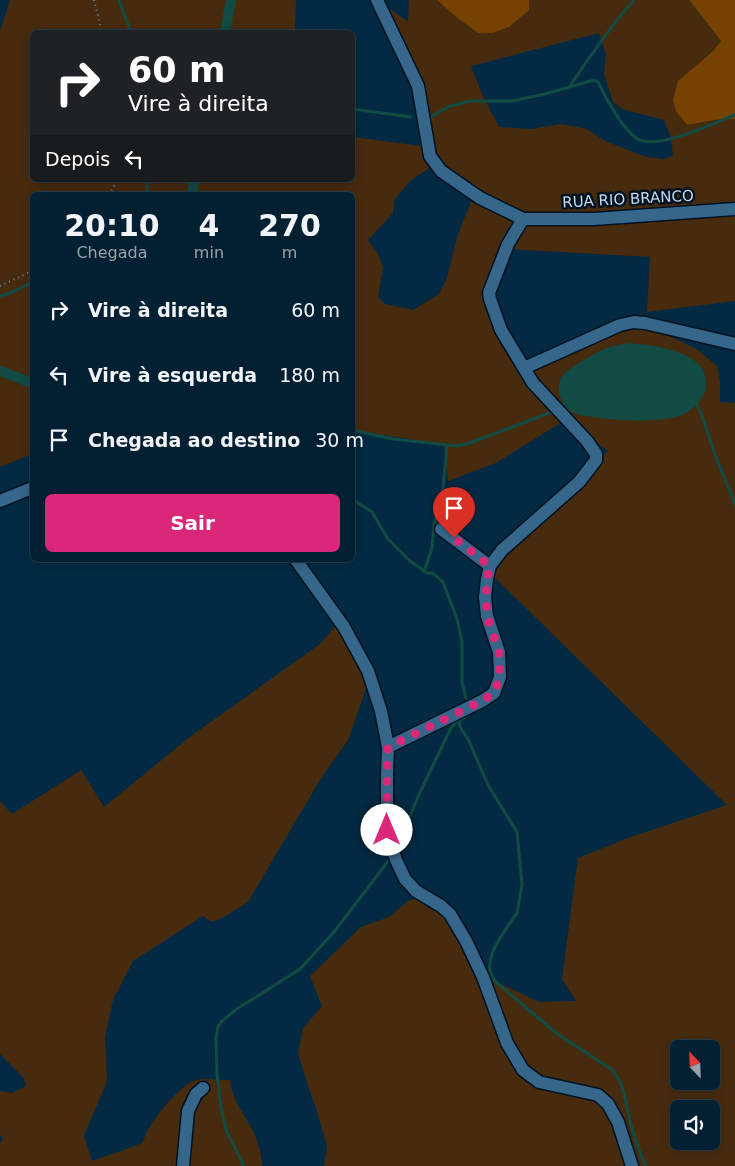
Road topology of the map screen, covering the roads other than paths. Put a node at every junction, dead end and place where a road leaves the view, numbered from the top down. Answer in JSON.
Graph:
{"nodes":[{"id":1,"x":377,"y":0,"type":"edge"},
{"id":2,"x":735,"y":209,"type":"edge"},
{"id":3,"x":523,"y":219,"type":"junction"},
{"id":4,"x":735,"y":344,"type":"edge"},
{"id":5,"x":524,"y":368,"type":"junction"},
{"id":6,"x":30,"y":489,"type":"edge"},
{"id":7,"x":0,"y":501,"type":"edge"},
{"id":8,"x":441,"y":529,"type":"dead end"},
{"id":9,"x":298,"y":562,"type":"edge"},
{"id":10,"x":490,"y":566,"type":"junction"},
{"id":11,"x":388,"y":747,"type":"junction"},
{"id":12,"x":203,"y":1088,"type":"dead end"},
{"id":13,"x":184,"y":1166,"type":"edge"},
{"id":14,"x":632,"y":1166,"type":"edge"}],
"edges":[{"from":1,"to":3,"type":"street"},
{"from":2,"to":3,"type":"street","name":"RUA RIO BRANCO"},
{"from":3,"to":5,"type":"street"},
{"from":4,"to":5,"type":"street"},
{"from":5,"to":10,"type":"street"},
{"from":6,"to":7,"type":"street"},
{"from":8,"to":10,"type":"street"},
{"from":9,"to":11,"type":"street"},
{"from":10,"to":11,"type":"street"},
{"from":11,"to":14,"type":"street"},
{"from":12,"to":13,"type":"street"}]}
